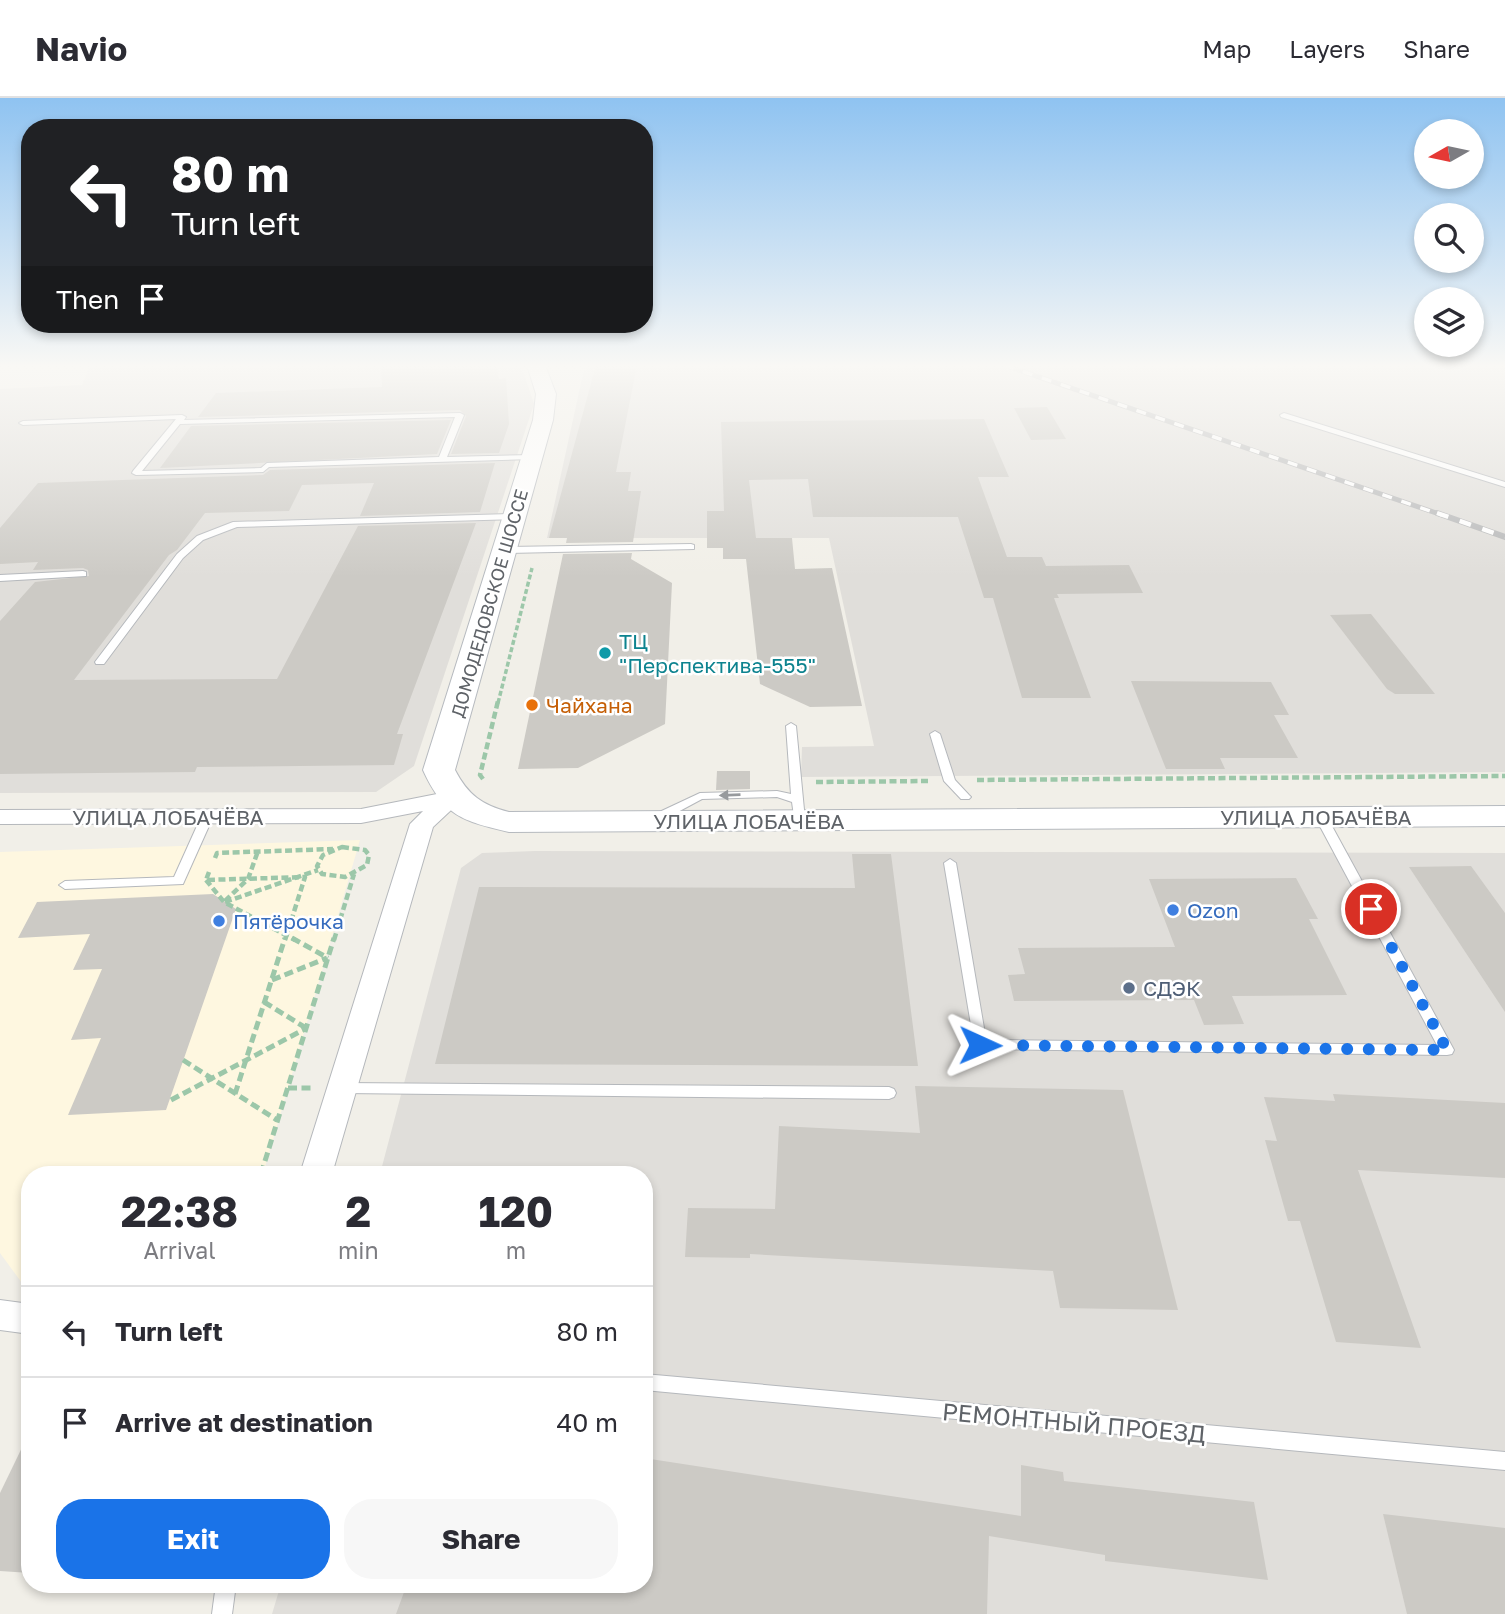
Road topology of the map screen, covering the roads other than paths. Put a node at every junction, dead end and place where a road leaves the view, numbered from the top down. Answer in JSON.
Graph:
{"nodes":[{"id":1,"x":166,"y":436,"type":"edge"},
{"id":2,"x":452,"y":436,"type":"edge"},
{"id":3,"x":538,"y":436,"type":"edge"},
{"id":4,"x":1350,"y":436,"type":"edge"},
{"id":5,"x":532,"y":457,"type":"junction"},
{"id":6,"x":442,"y":460,"type":"junction"},
{"id":7,"x":1505,"y":485,"type":"edge"},
{"id":8,"x":514,"y":517,"type":"junction"},
{"id":9,"x":691,"y":547,"type":"dead end"},
{"id":10,"x":505,"y":550,"type":"junction"},
{"id":11,"x":83,"y":574,"type":"dead end"},
{"id":12,"x":0,"y":578,"type":"edge"},
{"id":13,"x":100,"y":662,"type":"dead end"},
{"id":14,"x":791,"y":726,"type":"dead end"},
{"id":15,"x":936,"y":734,"type":"dead end"},
{"id":16,"x":965,"y":797,"type":"dead end"},
{"id":17,"x":452,"y":798,"type":"junction"},
{"id":18,"x":798,"y":810,"type":"junction"},
{"id":19,"x":1505,"y":816,"type":"edge"},
{"id":20,"x":0,"y":817,"type":"edge"},
{"id":21,"x":207,"y":817,"type":"junction"},
{"id":22,"x":1321,"y":817,"type":"junction"},
{"id":23,"x":950,"y":863,"type":"dead end"},
{"id":24,"x":65,"y":885,"type":"dead end"},
{"id":25,"x":342,"y":1088,"type":"junction"},
{"id":26,"x":889,"y":1093,"type":"dead end"},
{"id":27,"x":318,"y":1166,"type":"edge"},
{"id":28,"x":0,"y":1315,"type":"edge"},
{"id":29,"x":21,"y":1318,"type":"edge"},
{"id":30,"x":653,"y":1383,"type":"edge"},
{"id":31,"x":1505,"y":1461,"type":"edge"},
{"id":32,"x":225,"y":1593,"type":"edge"},
{"id":33,"x":222,"y":1614,"type":"edge"}],
"edges":[{"from":1,"to":6,"type":"lane"},
{"from":2,"to":6,"type":"lane"},
{"from":3,"to":5,"type":"main road","name":"ДОМОДЕДОВСКОЕ ШОССЕ"},
{"from":4,"to":7,"type":"lane"},
{"from":5,"to":6,"type":"lane"},
{"from":5,"to":8,"type":"main road","name":"ДОМОДЕДОВСКОЕ ШОССЕ"},
{"from":8,"to":10,"type":"main road","name":"ДОМОДЕДОВСКОЕ ШОССЕ"},
{"from":8,"to":13,"type":"lane"},
{"from":9,"to":10,"type":"lane"},
{"from":10,"to":17,"type":"main road","name":"ДОМОДЕДОВСКОЕ ШОССЕ"},
{"from":11,"to":12,"type":"lane"},
{"from":14,"to":18,"type":"lane"},
{"from":15,"to":16,"type":"lane"},
{"from":17,"to":18,"type":"main road","name":"УЛИЦА ЛОБАЧЁВА"},
{"from":17,"to":21,"type":"street","name":"УЛИЦА ЛОБАЧЁВА"},
{"from":17,"to":25,"type":"street"},
{"from":18,"to":22,"type":"main road","name":"УЛИЦА ЛОБАЧЁВА"},
{"from":19,"to":22,"type":"main road","name":"УЛИЦА ЛОБАЧЁВА"},
{"from":20,"to":21,"type":"street","name":"УЛИЦА ЛОБАЧЁВА"},
{"from":21,"to":24,"type":"lane"},
{"from":22,"to":23,"type":"lane"},
{"from":25,"to":26,"type":"lane"},
{"from":25,"to":27,"type":"street"},
{"from":28,"to":29,"type":"street"},
{"from":30,"to":31,"type":"lane","name":"РЕМОНТНЫЙ ПРОЕЗД"},
{"from":32,"to":33,"type":"lane"}]}
